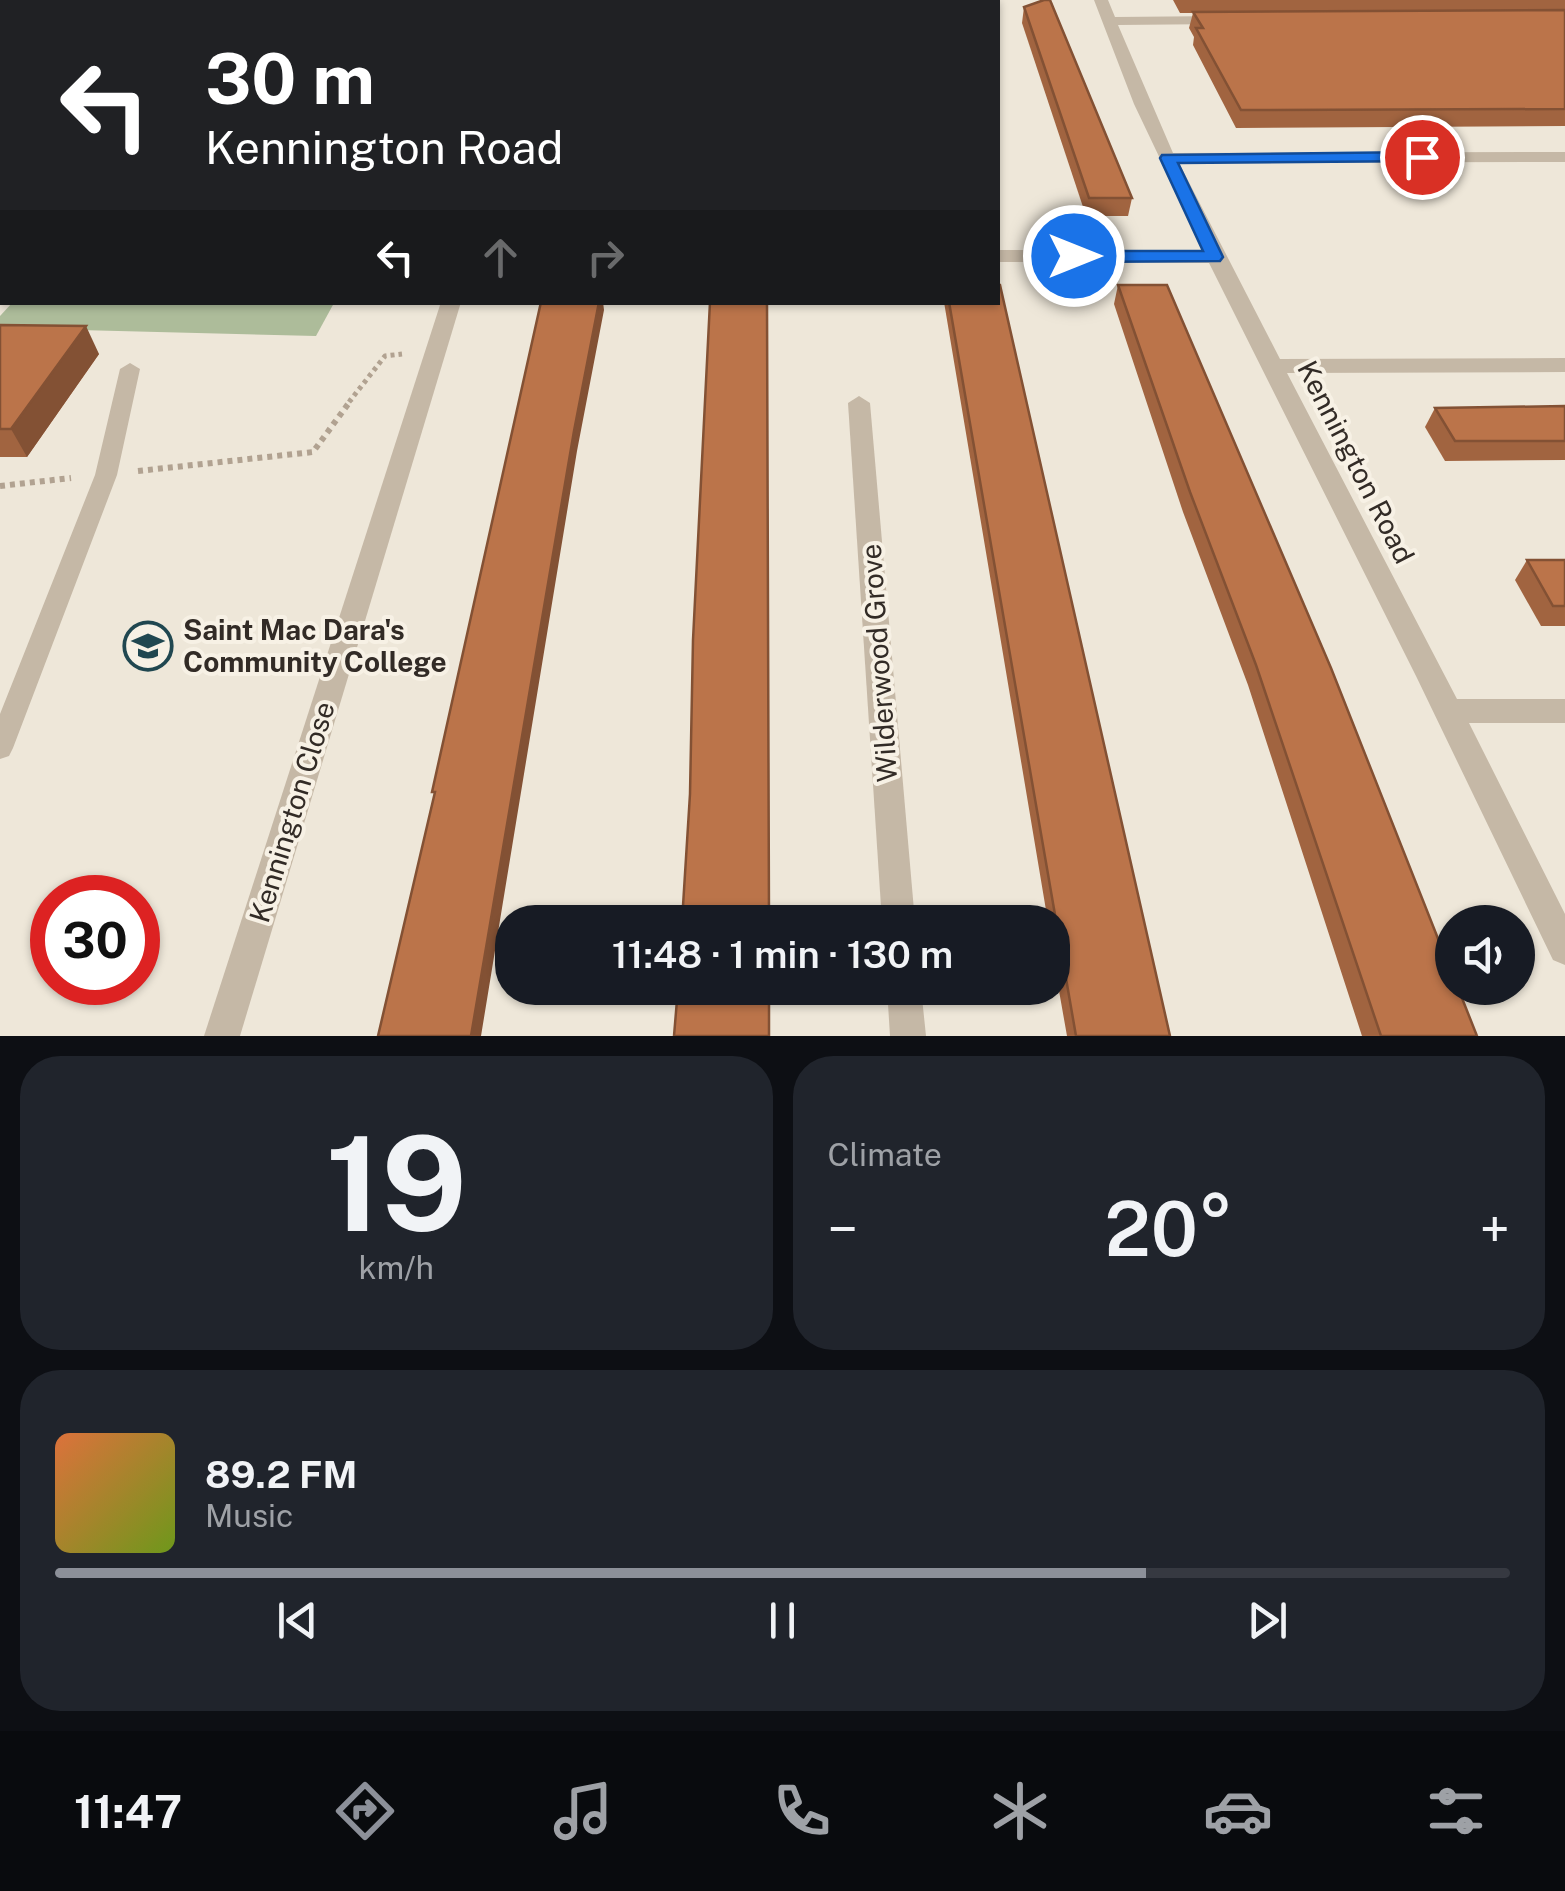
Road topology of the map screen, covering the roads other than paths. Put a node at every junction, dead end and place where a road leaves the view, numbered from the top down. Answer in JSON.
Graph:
{"nodes":[{"id":1,"x":1104,"y":11,"type":"edge"},
{"id":2,"x":1240,"y":20,"type":"edge"},
{"id":3,"x":1565,"y":156,"type":"edge"},
{"id":4,"x":1168,"y":158,"type":"junction"},
{"id":5,"x":1000,"y":256,"type":"edge"},
{"id":6,"x":1214,"y":257,"type":"junction"},
{"id":7,"x":450,"y":305,"type":"edge"},
{"id":8,"x":1565,"y":365,"type":"edge"},
{"id":9,"x":1273,"y":366,"type":"junction"},
{"id":10,"x":130,"y":369,"type":"dead end"},
{"id":11,"x":859,"y":403,"type":"dead end"},
{"id":12,"x":1565,"y":710,"type":"edge"},
{"id":13,"x":1450,"y":711,"type":"junction"},
{"id":14,"x":0,"y":748,"type":"edge"},
{"id":15,"x":898,"y":905,"type":"edge"},
{"id":16,"x":1565,"y":949,"type":"edge"},
{"id":17,"x":905,"y":1005,"type":"edge"},
{"id":18,"x":222,"y":1036,"type":"edge"},
{"id":19,"x":908,"y":1036,"type":"edge"}],
"edges":[{"from":1,"to":2,"type":"street"},
{"from":1,"to":4,"type":"street","name":"Kennington Road"},
{"from":3,"to":4,"type":"street"},
{"from":4,"to":6,"type":"street","name":"Kennington Road"},
{"from":5,"to":6,"type":"street"},
{"from":6,"to":9,"type":"street","name":"Kennington Road"},
{"from":7,"to":18,"type":"street","name":"Kennington Close"},
{"from":8,"to":9,"type":"street"},
{"from":9,"to":13,"type":"street","name":"Kennington Road"},
{"from":10,"to":14,"type":"lane"},
{"from":11,"to":15,"type":"street","name":"Wilderwood Grove"},
{"from":12,"to":13,"type":"street"},
{"from":13,"to":16,"type":"street","name":"Kennington Road"},
{"from":17,"to":19,"type":"street"}]}
